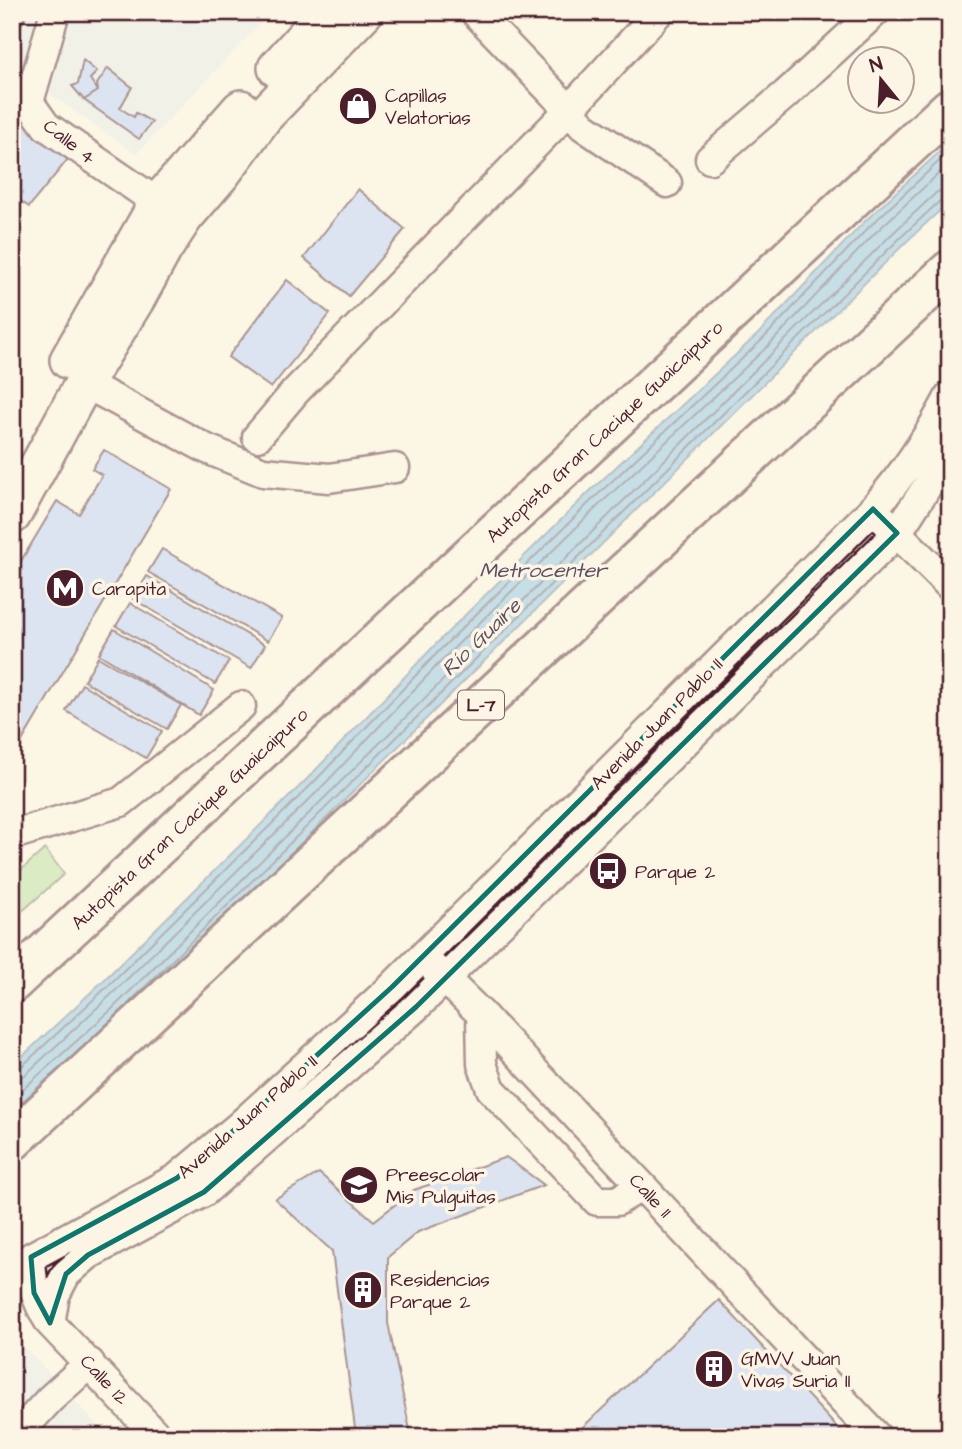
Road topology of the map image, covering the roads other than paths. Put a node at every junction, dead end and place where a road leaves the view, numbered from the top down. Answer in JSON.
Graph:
{"nodes":[{"id":1,"x":55,"y":12,"type":"edge"},
{"id":2,"x":327,"y":12,"type":"edge"},
{"id":3,"x":364,"y":12,"type":"edge"},
{"id":4,"x":475,"y":12,"type":"edge"},
{"id":5,"x":659,"y":12,"type":"edge"},
{"id":6,"x":875,"y":12,"type":"edge"},
{"id":7,"x":41,"y":57,"type":"junction"},
{"id":8,"x":12,"y":82,"type":"edge"},
{"id":9,"x":950,"y":108,"type":"edge"},
{"id":10,"x":569,"y":110,"type":"junction"},
{"id":11,"x":710,"y":159,"type":"dead end"},
{"id":12,"x":667,"y":183,"type":"dead end"},
{"id":13,"x":171,"y":210,"type":"junction"},
{"id":14,"x":950,"y":270,"type":"edge"},
{"id":15,"x":83,"y":383,"type":"junction"},
{"id":16,"x":950,"y":396,"type":"edge"},
{"id":17,"x":257,"y":437,"type":"dead end"},
{"id":18,"x":950,"y":451,"type":"edge"},
{"id":19,"x":12,"y":462,"type":"edge"},
{"id":20,"x":395,"y":468,"type":"dead end"},
{"id":21,"x":873,"y":509,"type":"junction"},
{"id":22,"x":12,"y":514,"type":"edge"},
{"id":23,"x":897,"y":533,"type":"junction"},
{"id":24,"x":950,"y":586,"type":"edge"},
{"id":25,"x":242,"y":706,"type":"dead end"},
{"id":26,"x":12,"y":835,"type":"edge"},
{"id":27,"x":423,"y":956,"type":"junction"},
{"id":28,"x":446,"y":979,"type":"junction"},
{"id":29,"x":12,"y":983,"type":"edge"},
{"id":30,"x":481,"y":1014,"type":"junction"},
{"id":31,"x":12,"y":1141,"type":"edge"},
{"id":32,"x":642,"y":1186,"type":"junction"},
{"id":33,"x":50,"y":1323,"type":"junction"},
{"id":34,"x":90,"y":1363,"type":"junction"},
{"id":35,"x":14,"y":1435,"type":"edge"},
{"id":36,"x":158,"y":1437,"type":"edge"},
{"id":37,"x":877,"y":1437,"type":"edge"}],
"edges":[{"from":1,"to":7,"type":"street","name":"Calle 4"},
{"from":2,"to":13,"type":"main road"},
{"from":3,"to":13,"type":"main road"},
{"from":4,"to":10,"type":"street"},
{"from":5,"to":10,"type":"street"},
{"from":6,"to":11,"type":"street"},
{"from":7,"to":8,"type":"street"},
{"from":7,"to":13,"type":"street","name":"Calle 4"},
{"from":9,"to":29,"type":"highway","name":"Autopista Gran Cacique Guaicaipuro"},
{"from":10,"to":12,"type":"street"},
{"from":10,"to":17,"type":"street"},
{"from":13,"to":15,"type":"main road"},
{"from":13,"to":19,"type":"main road"},
{"from":14,"to":31,"type":"highway","number":"L-7"},
{"from":15,"to":20,"type":"street"},
{"from":15,"to":22,"type":"main road"},
{"from":16,"to":21,"type":"street","name":"Avenida Juan Pablo II"},
{"from":18,"to":23,"type":"street","name":"Avenida Juan Pablo II"},
{"from":21,"to":23,"type":"street"},
{"from":21,"to":27,"type":"street","name":"Avenida Juan Pablo II"},
{"from":23,"to":24,"type":"street"},
{"from":23,"to":28,"type":"street","name":"Avenida Juan Pablo II"},
{"from":25,"to":26,"type":"street"},
{"from":27,"to":28,"type":"street","name":"Calle 11"},
{"from":27,"to":33,"type":"street","name":"Avenida Juan Pablo II"},
{"from":28,"to":30,"type":"street","name":"Calle 11"},
{"from":28,"to":33,"type":"street","name":"Avenida Juan Pablo II"},
{"from":30,"to":32,"type":"street","name":"Calle 11"},
{"from":30,"to":32,"type":"street"},
{"from":32,"to":37,"type":"street","name":"Calle 11"},
{"from":33,"to":34,"type":"street","name":"Calle 12"},
{"from":34,"to":35,"type":"street"},
{"from":34,"to":36,"type":"street","name":"Calle 12"}]}
